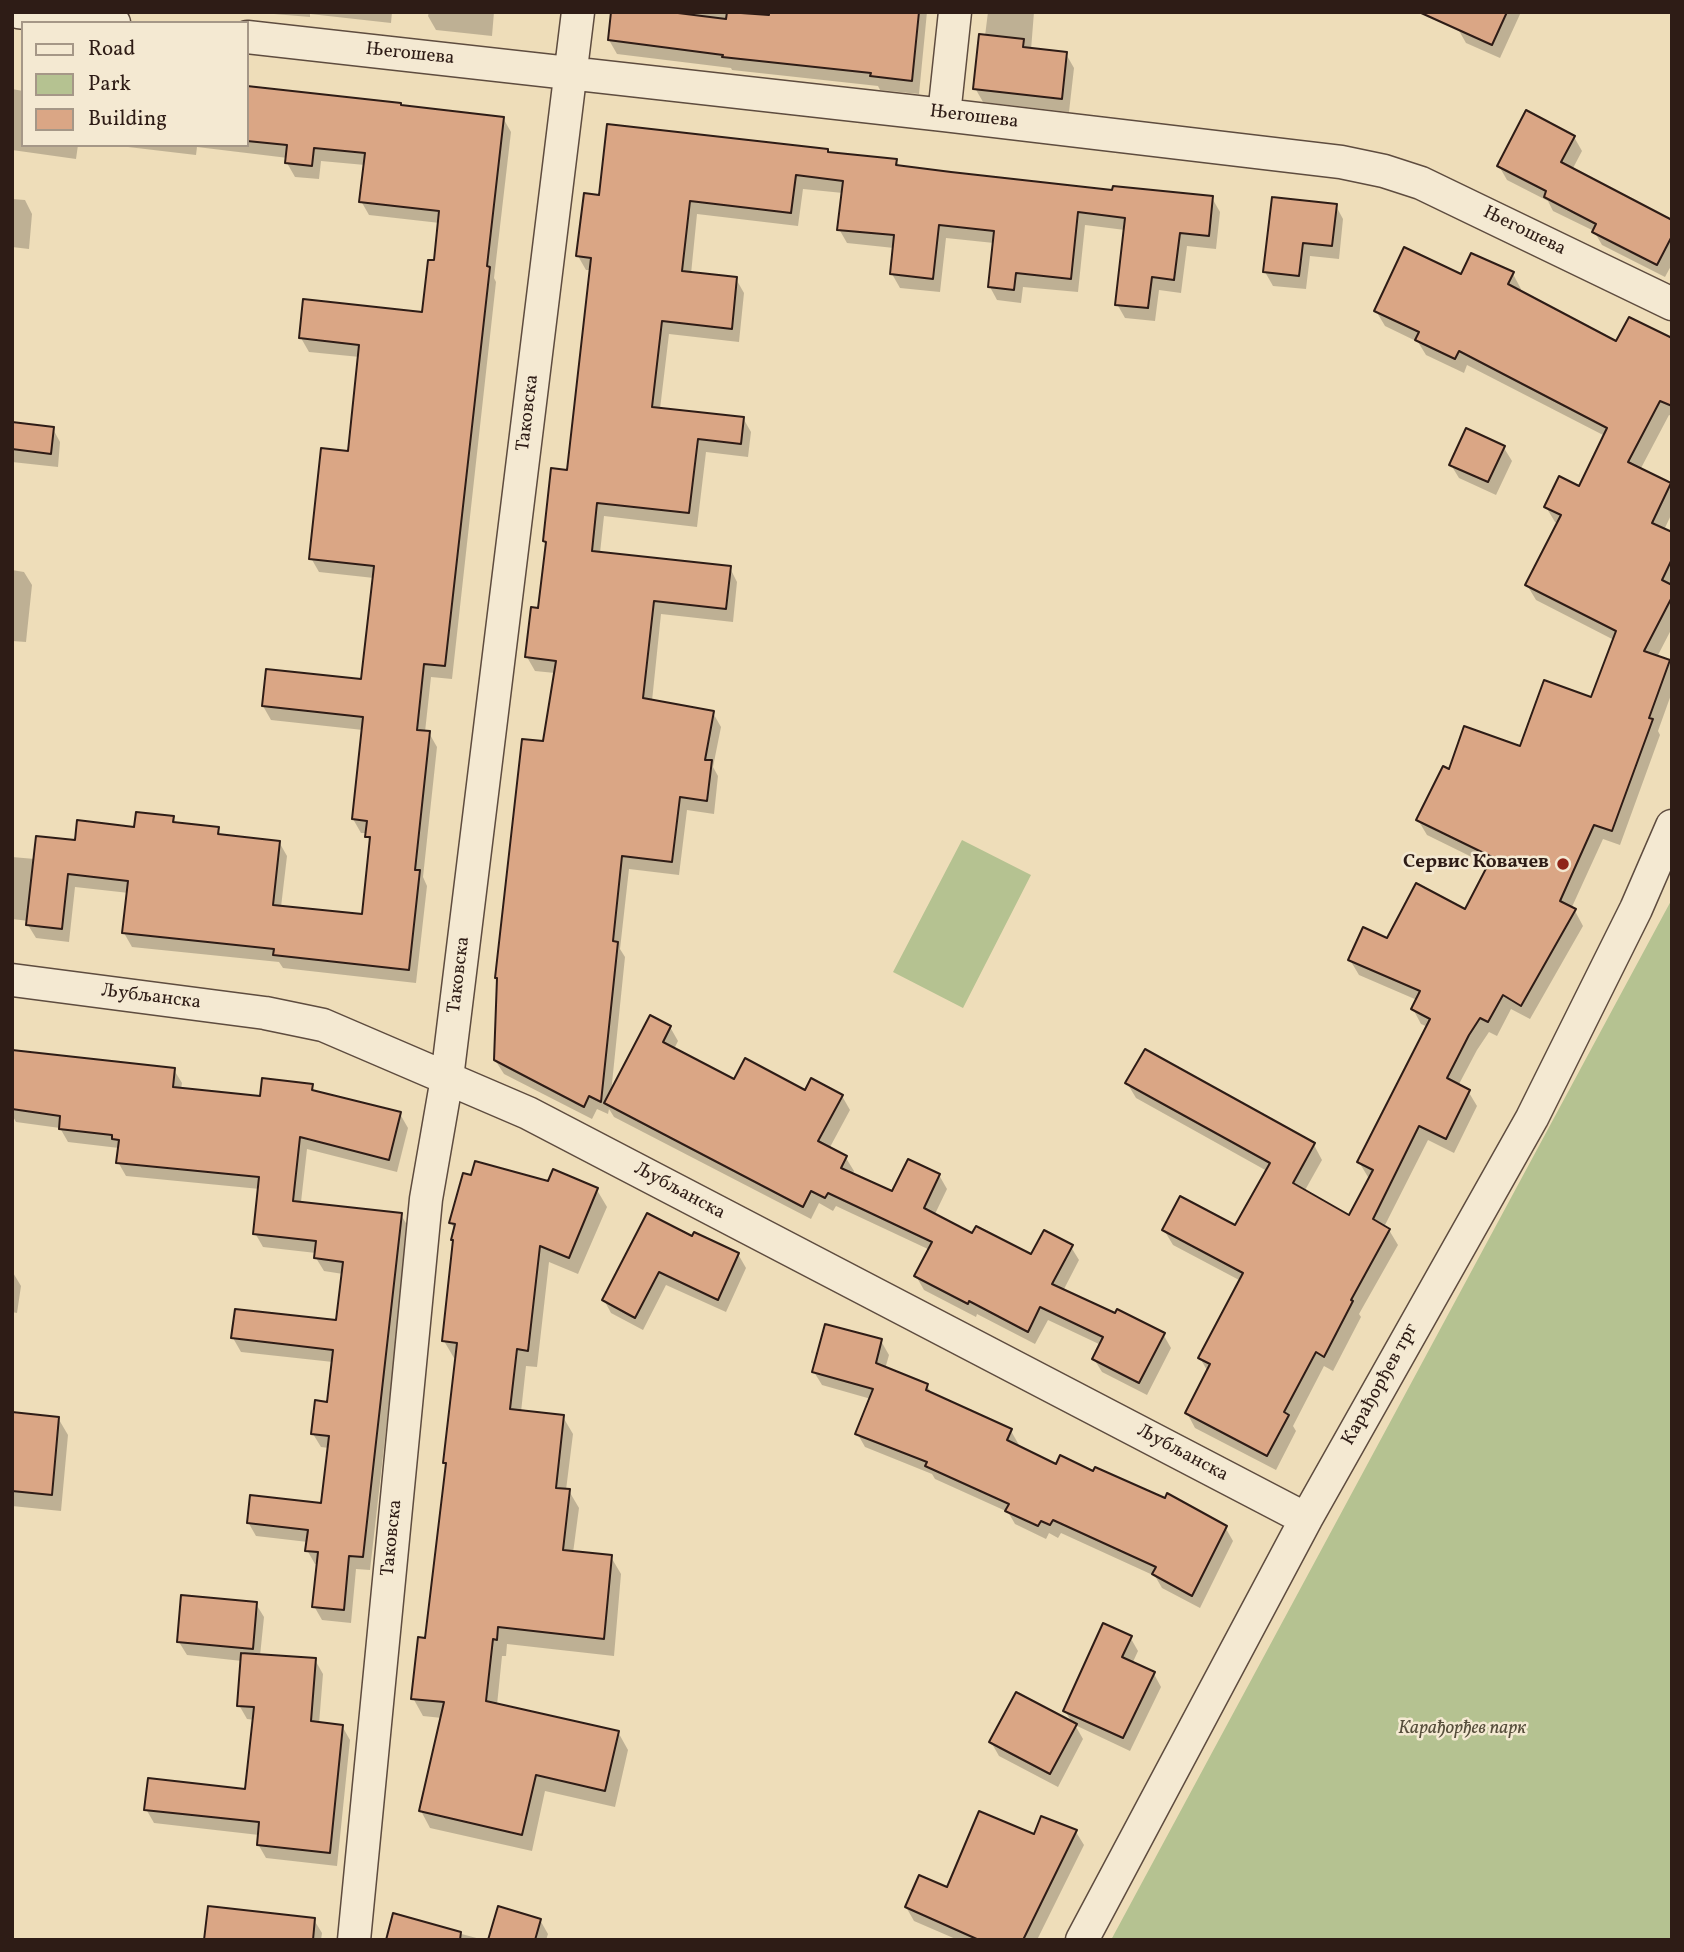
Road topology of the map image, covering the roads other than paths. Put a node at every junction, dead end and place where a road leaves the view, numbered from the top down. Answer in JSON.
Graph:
{"nodes":[{"id":1,"x":18,"y":12,"type":"edge"},
{"id":2,"x":578,"y":12,"type":"edge"},
{"id":3,"x":955,"y":12,"type":"edge"},
{"id":4,"x":97,"y":21,"type":"edge"},
{"id":5,"x":248,"y":37,"type":"edge"},
{"id":6,"x":571,"y":73,"type":"junction"},
{"id":7,"x":944,"y":114,"type":"junction"},
{"id":8,"x":1672,"y":304,"type":"edge"},
{"id":9,"x":1672,"y":826,"type":"edge"},
{"id":10,"x":12,"y":981,"type":"edge"},
{"id":11,"x":447,"y":1078,"type":"junction"},
{"id":12,"x":1306,"y":1518,"type":"junction"},
{"id":13,"x":354,"y":1940,"type":"edge"},
{"id":14,"x":1082,"y":1940,"type":"edge"}],
"edges":[{"from":1,"to":4,"type":"street"},
{"from":2,"to":6,"type":"street","name":"Таковска"},
{"from":3,"to":7,"type":"street"},
{"from":5,"to":6,"type":"street","name":"Његошева"},
{"from":6,"to":7,"type":"street","name":"Његошева"},
{"from":6,"to":11,"type":"street","name":"Таковска"},
{"from":7,"to":8,"type":"street","name":"Његошева"},
{"from":9,"to":12,"type":"street","name":"Карађорђев трг"},
{"from":10,"to":11,"type":"street","name":"Љубљанска"},
{"from":11,"to":12,"type":"street","name":"Љубљанска"},
{"from":11,"to":13,"type":"street","name":"Таковска"},
{"from":12,"to":14,"type":"street","name":"Карађорђев трг"}]}
